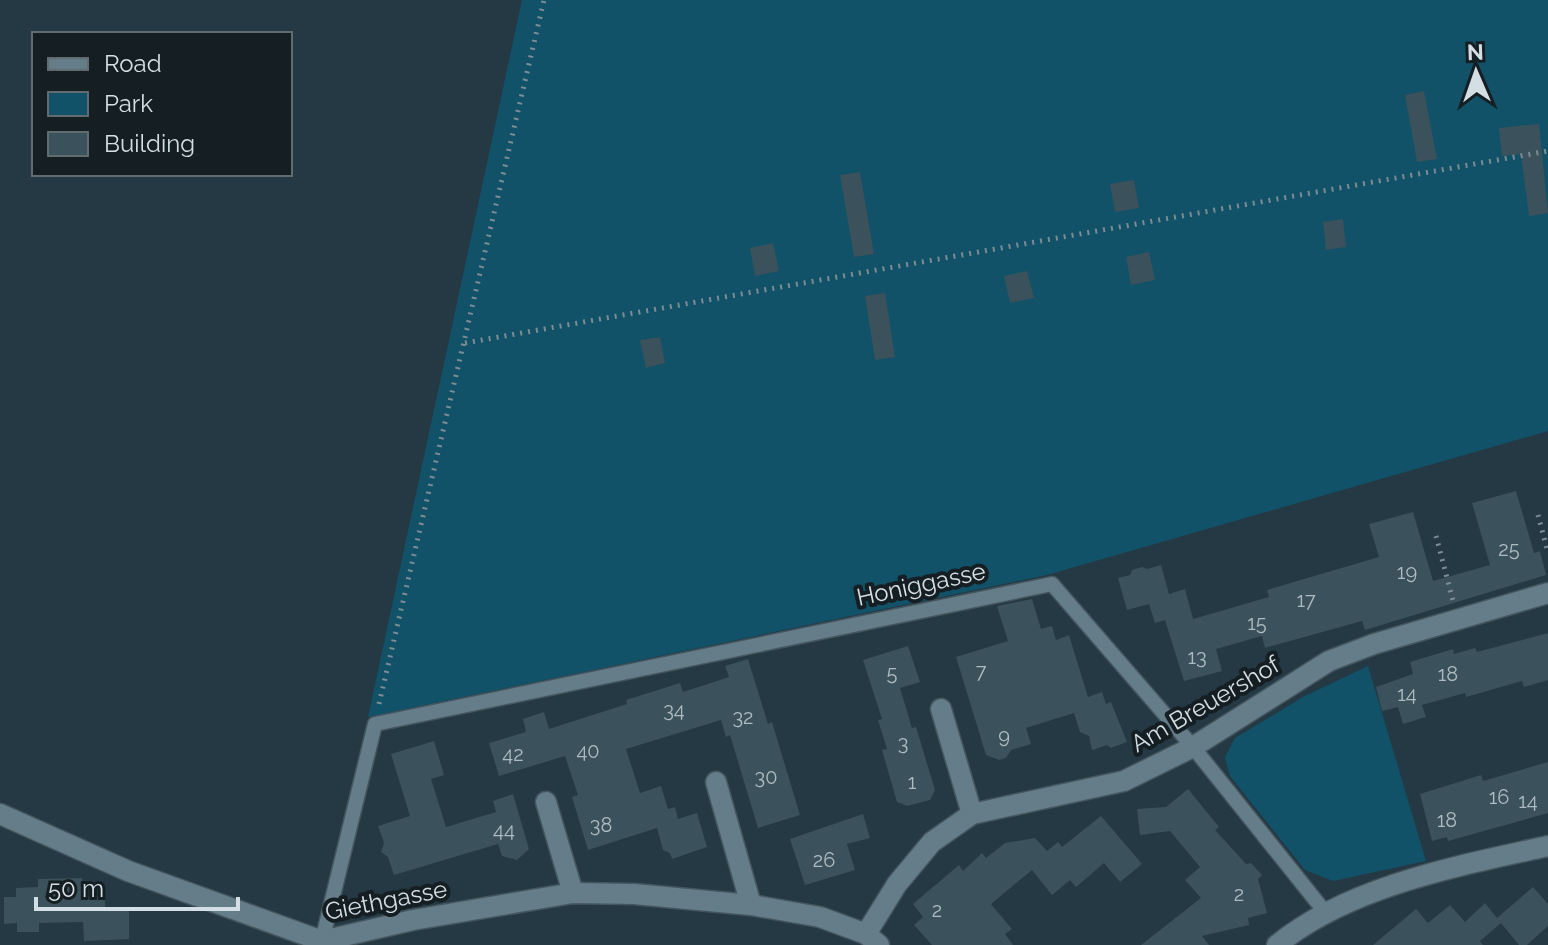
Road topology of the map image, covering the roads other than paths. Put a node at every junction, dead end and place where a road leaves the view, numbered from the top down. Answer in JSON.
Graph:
{"nodes":[{"id":1,"x":1548,"y":593,"type":"edge"},
{"id":2,"x":941,"y":709,"type":"dead end"},
{"id":3,"x":1193,"y":747,"type":"junction"},
{"id":4,"x":716,"y":782,"type":"dead end"},
{"id":5,"x":546,"y":802,"type":"dead end"},
{"id":6,"x":0,"y":814,"type":"edge"},
{"id":7,"x":972,"y":814,"type":"junction"},
{"id":8,"x":1548,"y":846,"type":"edge"},
{"id":9,"x":573,"y":893,"type":"junction"},
{"id":10,"x":751,"y":905,"type":"junction"},
{"id":11,"x":1325,"y":912,"type":"junction"},
{"id":12,"x":873,"y":940,"type":"edge"},
{"id":13,"x":322,"y":943,"type":"edge"},
{"id":14,"x":1277,"y":945,"type":"edge"}],
"edges":[{"from":1,"to":3,"type":"street","name":"Am Breuershof"},
{"from":2,"to":7,"type":"street"},
{"from":3,"to":7,"type":"street","name":"Am Breuershof"},
{"from":3,"to":11,"type":"lane","name":"Honiggasse"},
{"from":3,"to":13,"type":"lane","name":"Honiggasse"},
{"from":4,"to":10,"type":"street"},
{"from":5,"to":9,"type":"street"},
{"from":6,"to":13,"type":"street","name":"Giethgasse"},
{"from":7,"to":12,"type":"street","name":"Am Breuershof"},
{"from":8,"to":11,"type":"street"},
{"from":9,"to":10,"type":"street","name":"Giethgasse"},
{"from":9,"to":13,"type":"street","name":"Giethgasse"},
{"from":10,"to":12,"type":"street","name":"Giethgasse"},
{"from":11,"to":14,"type":"street"}]}
